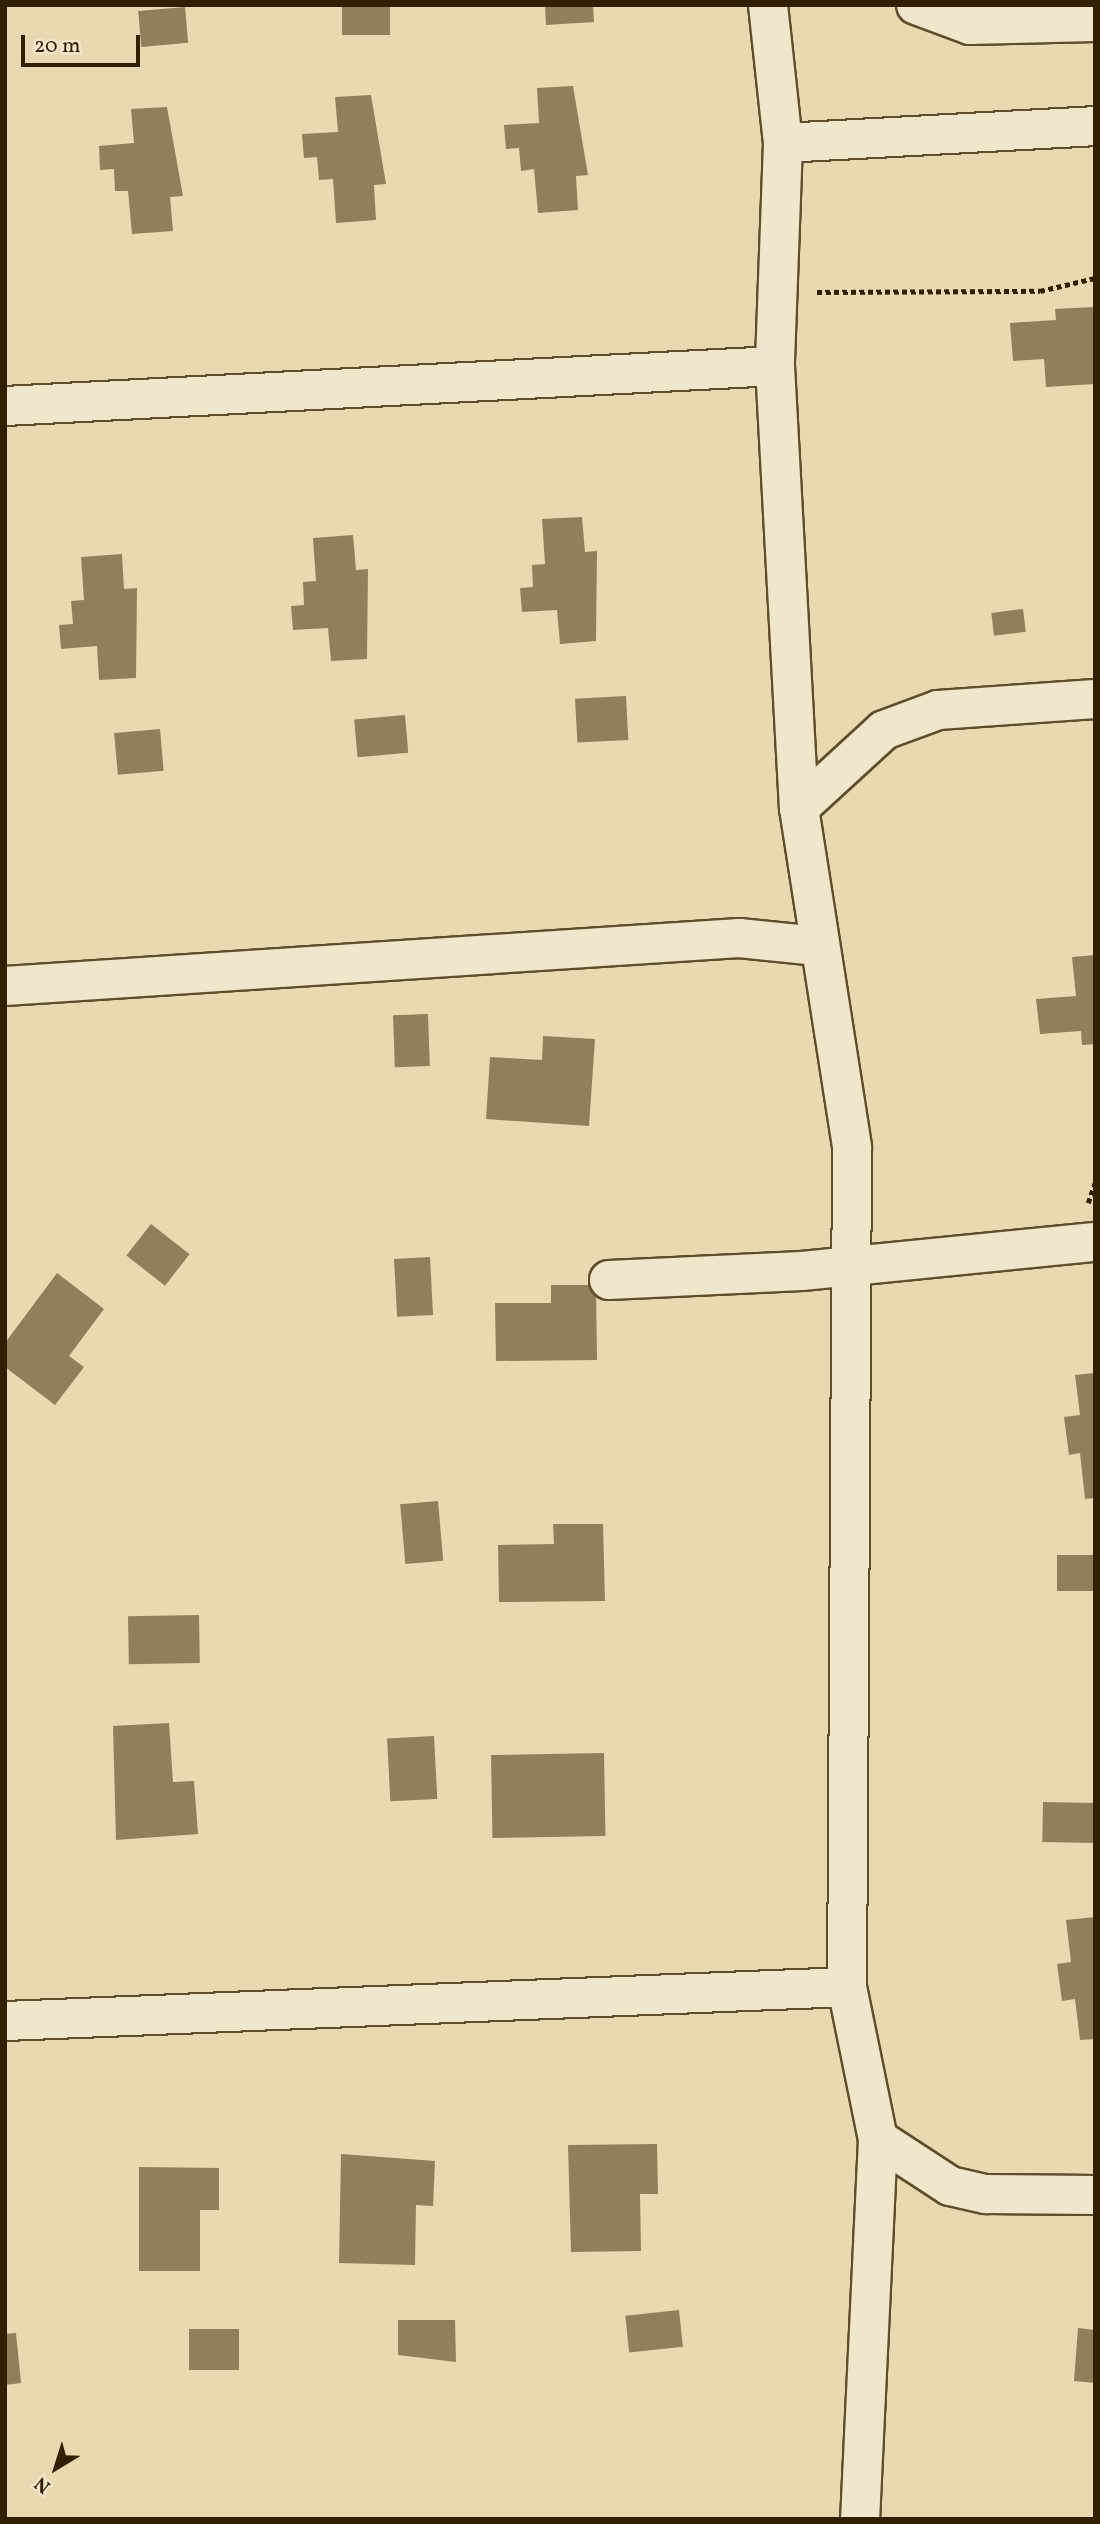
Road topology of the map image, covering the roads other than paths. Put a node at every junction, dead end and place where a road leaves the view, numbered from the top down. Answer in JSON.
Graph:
{"nodes":[{"id":1,"x":768,"y":5,"type":"edge"},
{"id":2,"x":916,"y":5,"type":"edge"},
{"id":3,"x":1095,"y":22,"type":"edge"},
{"id":4,"x":1095,"y":126,"type":"edge"},
{"id":5,"x":783,"y":143,"type":"junction"},
{"id":6,"x":775,"y":366,"type":"junction"},
{"id":7,"x":5,"y":406,"type":"edge"},
{"id":8,"x":1095,"y":699,"type":"edge"},
{"id":9,"x":799,"y":808,"type":"junction"},
{"id":10,"x":818,"y":946,"type":"junction"},
{"id":11,"x":5,"y":986,"type":"edge"},
{"id":12,"x":1095,"y":1242,"type":"edge"},
{"id":13,"x":850,"y":1264,"type":"junction"},
{"id":14,"x":610,"y":1280,"type":"dead end"},
{"id":15,"x":847,"y":1987,"type":"junction"},
{"id":16,"x":5,"y":2021,"type":"edge"},
{"id":17,"x":878,"y":2139,"type":"junction"},
{"id":18,"x":1095,"y":2195,"type":"edge"},
{"id":19,"x":860,"y":2519,"type":"edge"}],
"edges":[{"from":1,"to":5,"type":"street"},
{"from":2,"to":3,"type":"street"},
{"from":4,"to":5,"type":"street"},
{"from":5,"to":6,"type":"street"},
{"from":6,"to":7,"type":"street"},
{"from":6,"to":9,"type":"street"},
{"from":8,"to":9,"type":"street"},
{"from":9,"to":10,"type":"street"},
{"from":10,"to":11,"type":"street"},
{"from":10,"to":13,"type":"street"},
{"from":12,"to":13,"type":"street"},
{"from":13,"to":14,"type":"street"},
{"from":13,"to":15,"type":"street"},
{"from":15,"to":16,"type":"street"},
{"from":15,"to":17,"type":"street"},
{"from":17,"to":18,"type":"street"},
{"from":17,"to":19,"type":"street"}]}
